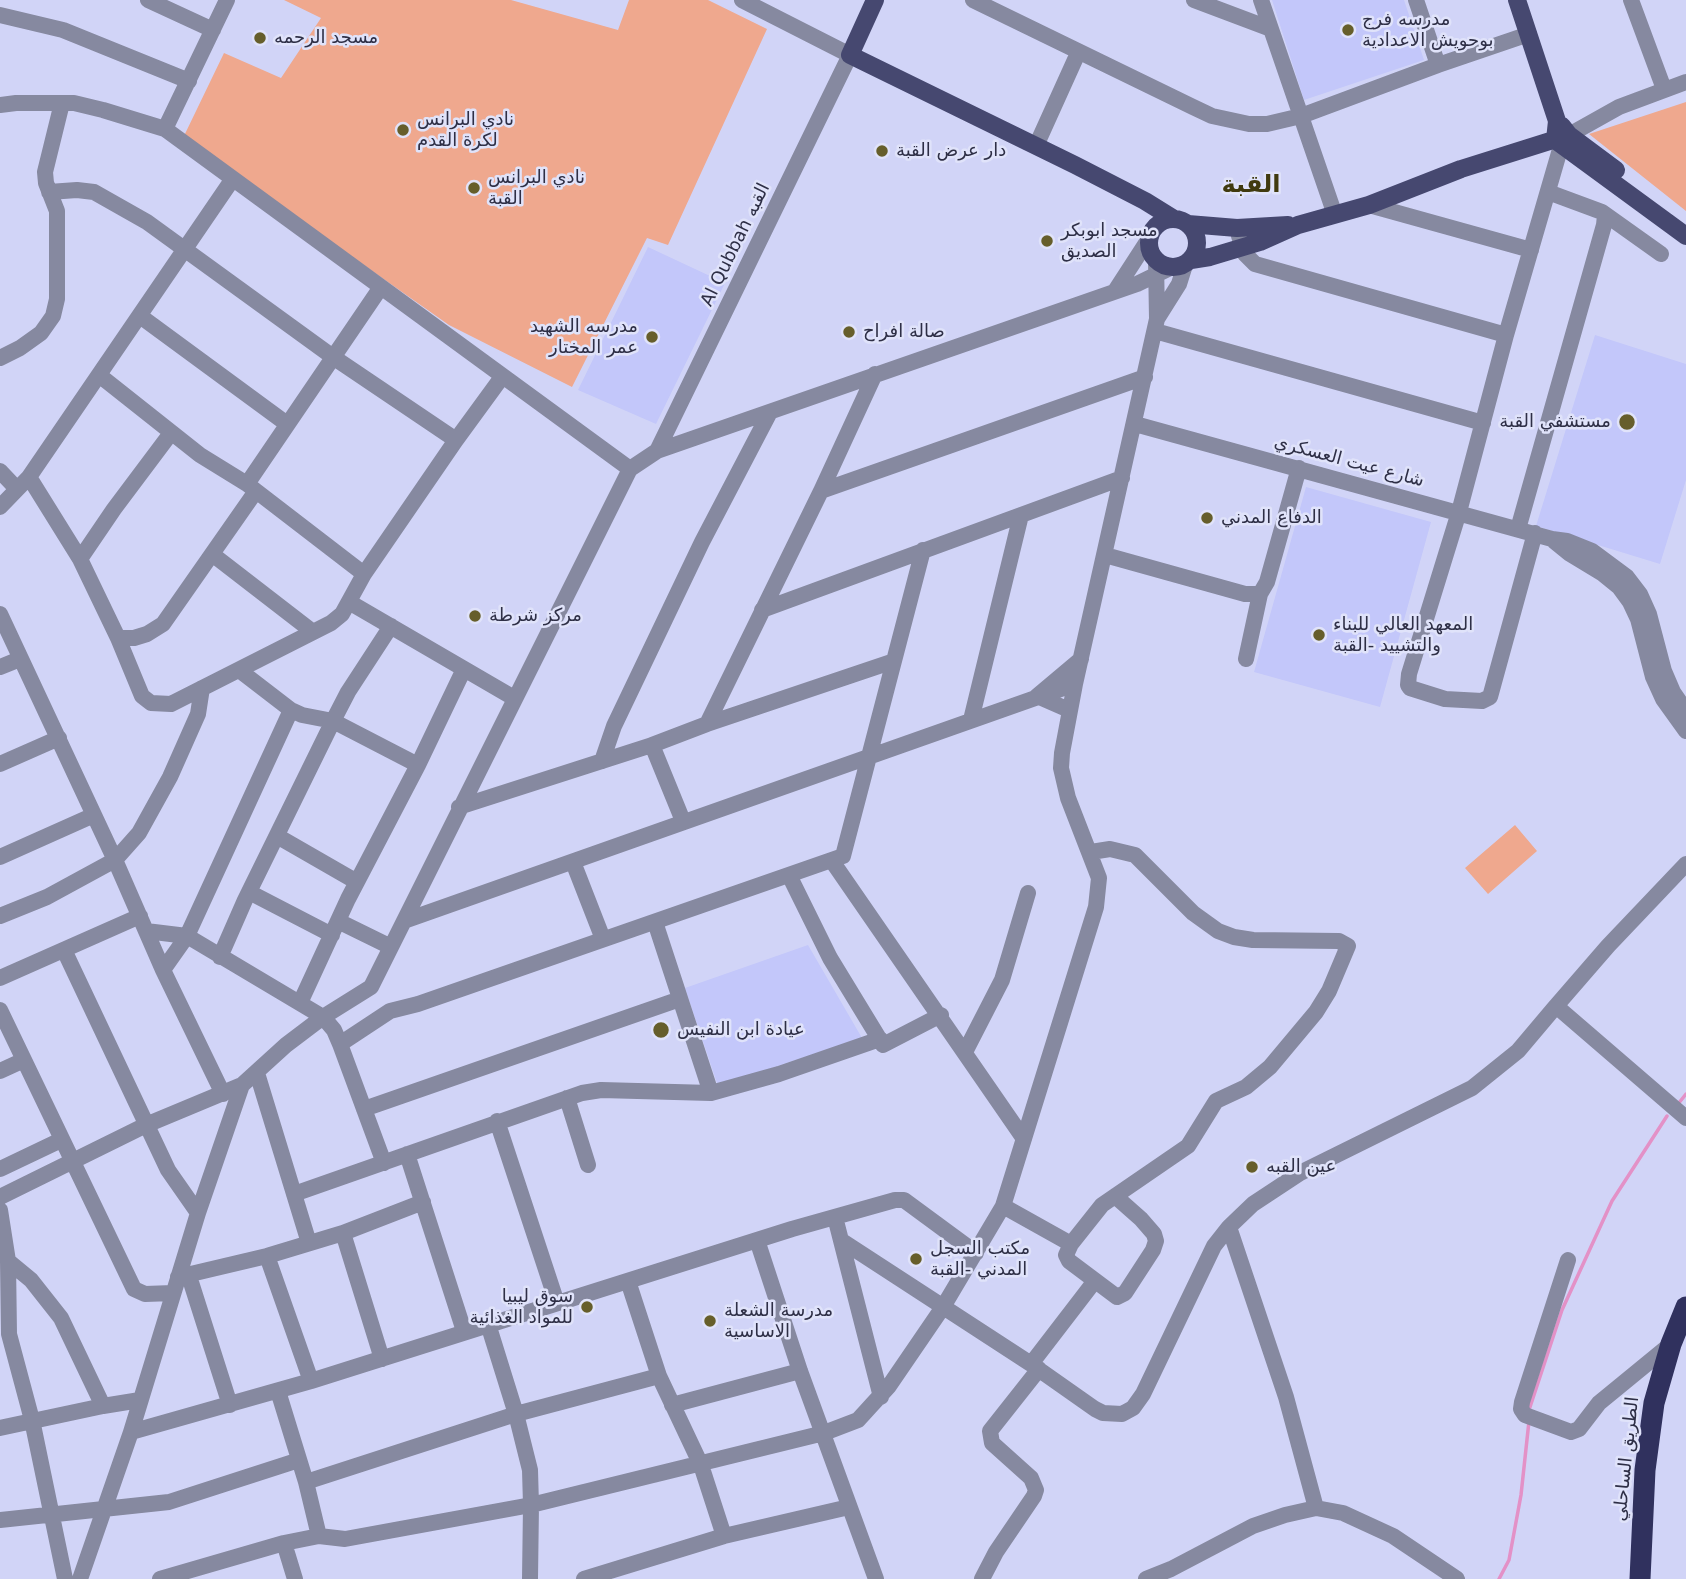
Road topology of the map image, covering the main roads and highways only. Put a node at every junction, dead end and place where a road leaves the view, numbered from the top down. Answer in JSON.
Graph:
{"nodes":[{"id":1,"x":875,"y":0,"type":"edge"},
{"id":2,"x":1517,"y":0,"type":"edge"},
{"id":3,"x":1562,"y":141,"type":"junction"},
{"id":4,"x":1181,"y":222,"type":"junction"},
{"id":5,"x":1686,"y":223,"type":"edge"},
{"id":6,"x":1298,"y":225,"type":"junction"},
{"id":7,"x":1686,"y":236,"type":"edge"},
{"id":8,"x":1171,"y":266,"type":"junction"},
{"id":9,"x":1686,"y":1307,"type":"edge"},
{"id":10,"x":1640,"y":1579,"type":"edge"}],
"edges":[{"from":1,"to":4,"type":"main road"},
{"from":2,"to":3,"type":"main road"},
{"from":3,"to":5,"type":"main road"},
{"from":3,"to":6,"type":"main road"},
{"from":3,"to":7,"type":"main road"},
{"from":4,"to":6,"type":"main road"},
{"from":4,"to":8,"type":"main road"},
{"from":4,"to":8,"type":"main road"},
{"from":6,"to":8,"type":"main road"},
{"from":9,"to":10,"type":"highway","name":"الطريق الساحلي"}]}
